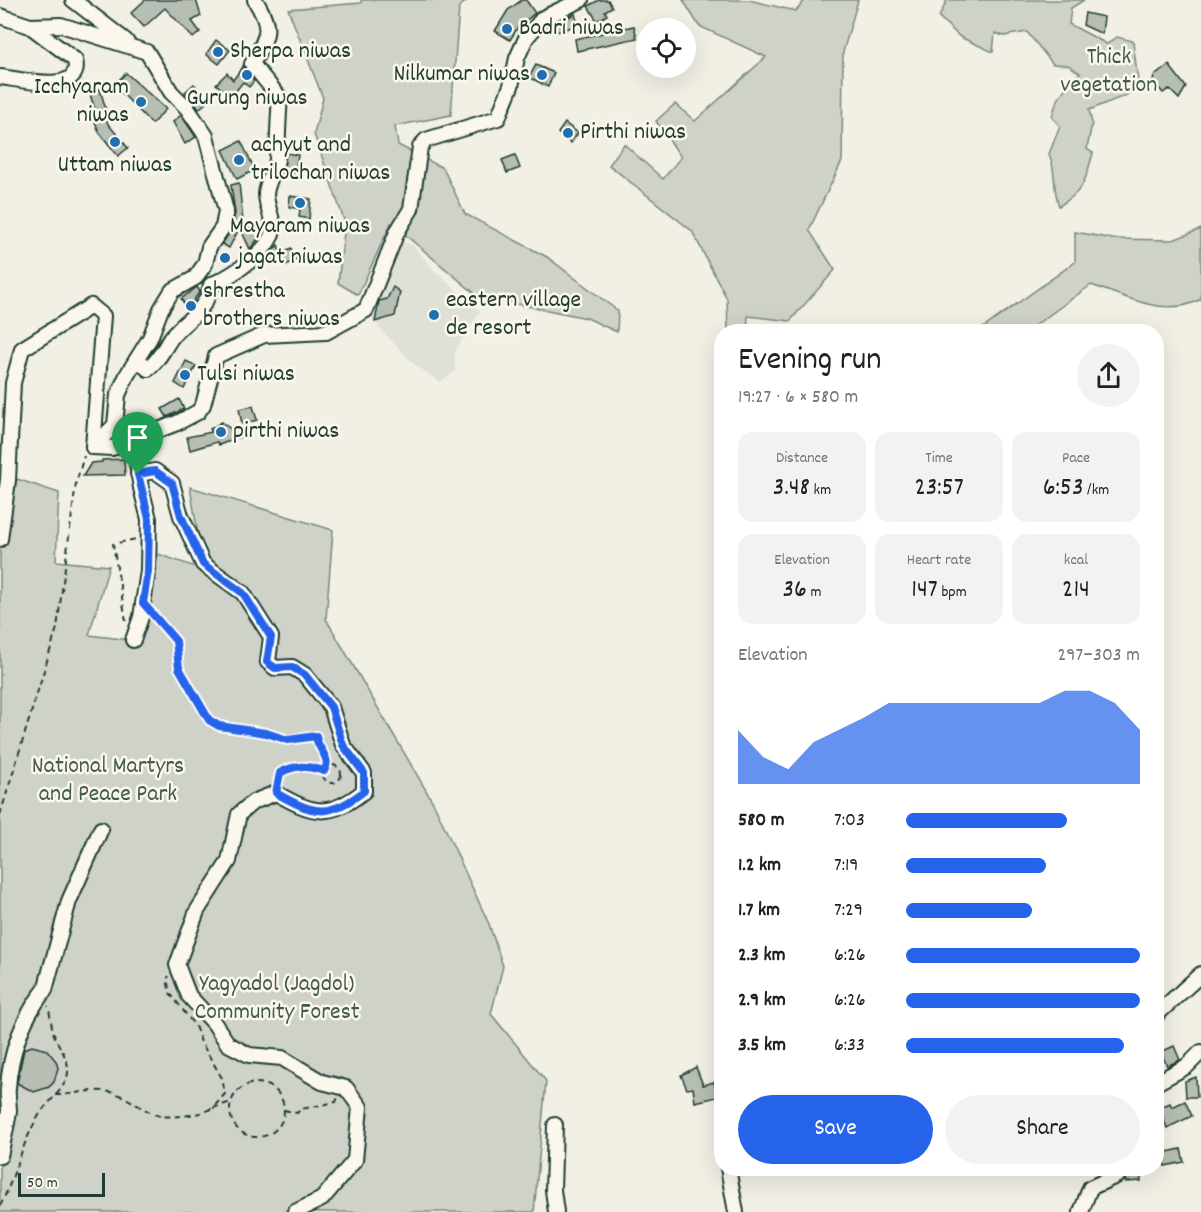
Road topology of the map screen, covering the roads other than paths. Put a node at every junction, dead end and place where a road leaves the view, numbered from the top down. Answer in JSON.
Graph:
{"nodes":[{"id":1,"x":73,"y":0,"type":"edge"},
{"id":2,"x":255,"y":0,"type":"edge"},
{"id":3,"x":581,"y":0,"type":"edge"},
{"id":4,"x":0,"y":16,"type":"edge"},
{"id":5,"x":30,"y":26,"type":"junction"},
{"id":6,"x":132,"y":46,"type":"junction"},
{"id":7,"x":0,"y":77,"type":"edge"},
{"id":8,"x":137,"y":359,"type":"junction"},
{"id":9,"x":133,"y":438,"type":"junction"},
{"id":10,"x":93,"y":447,"type":"junction"},
{"id":11,"x":138,"y":474,"type":"junction"},
{"id":12,"x":0,"y":539,"type":"edge"},
{"id":13,"x":130,"y":634,"type":"road end"},
{"id":14,"x":101,"y":829,"type":"dead end"},
{"id":15,"x":1201,"y":974,"type":"edge"},
{"id":16,"x":1164,"y":1008,"type":"edge"},
{"id":17,"x":1201,"y":1052,"type":"edge"},
{"id":18,"x":1164,"y":1079,"type":"edge"},
{"id":19,"x":555,"y":1125,"type":"dead end"},
{"id":20,"x":0,"y":1156,"type":"edge"},
{"id":21,"x":729,"y":1176,"type":"edge"},
{"id":22,"x":1116,"y":1176,"type":"edge"},
{"id":23,"x":295,"y":1212,"type":"edge"},
{"id":24,"x":556,"y":1212,"type":"edge"},
{"id":25,"x":736,"y":1212,"type":"edge"},
{"id":26,"x":1081,"y":1212,"type":"edge"}],
"edges":[{"from":1,"to":6,"type":"street"},
{"from":2,"to":8,"type":"street"},
{"from":3,"to":9,"type":"street"},
{"from":4,"to":5,"type":"street"},
{"from":5,"to":6,"type":"street"},
{"from":5,"to":7,"type":"street"},
{"from":6,"to":8,"type":"street"},
{"from":8,"to":10,"type":"street"},
{"from":9,"to":10,"type":"street"},
{"from":9,"to":11,"type":"street"},
{"from":10,"to":12,"type":"street"},
{"from":11,"to":13,"type":"street"},
{"from":11,"to":23,"type":"street"},
{"from":14,"to":20,"type":"street"},
{"from":15,"to":16,"type":"street"},
{"from":17,"to":18,"type":"street"},
{"from":19,"to":24,"type":"street"},
{"from":21,"to":25,"type":"street"},
{"from":22,"to":26,"type":"street"}]}
